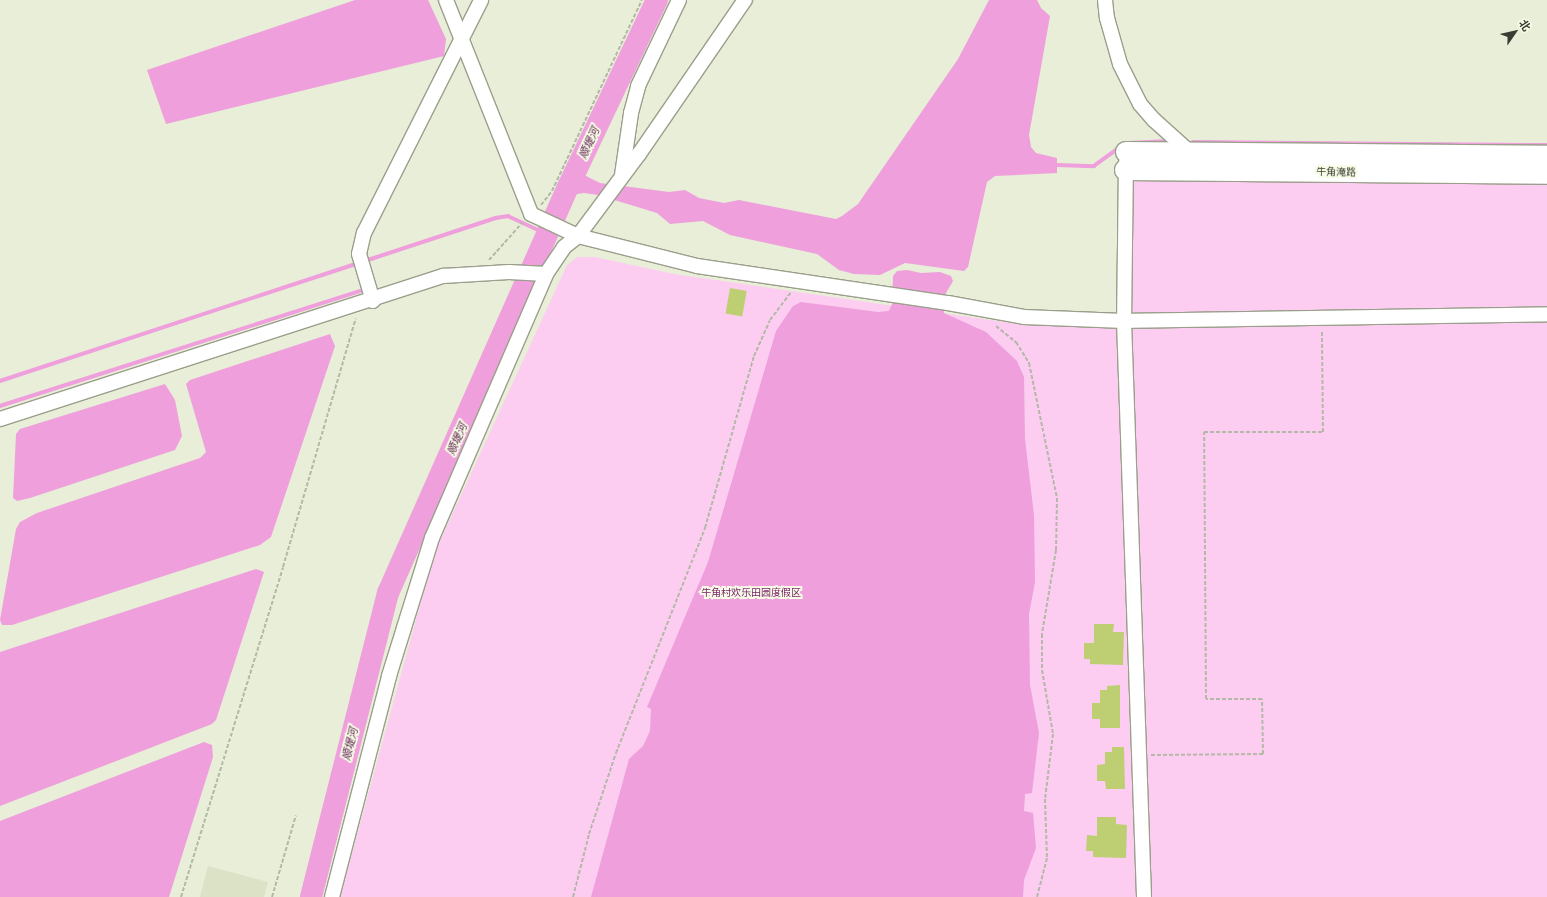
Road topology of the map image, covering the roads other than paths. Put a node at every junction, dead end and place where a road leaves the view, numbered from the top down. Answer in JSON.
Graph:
{"nodes":[{"id":1,"x":446,"y":0,"type":"edge"},
{"id":2,"x":481,"y":0,"type":"edge"},
{"id":3,"x":679,"y":0,"type":"edge"},
{"id":4,"x":745,"y":0,"type":"edge"},
{"id":5,"x":1105,"y":0,"type":"edge"},
{"id":6,"x":462,"y":39,"type":"junction"},
{"id":7,"x":1190,"y":152,"type":"junction"},
{"id":8,"x":1547,"y":156,"type":"edge"},
{"id":9,"x":1126,"y":161,"type":"junction"},
{"id":10,"x":1205,"y":171,"type":"junction"},
{"id":11,"x":1547,"y":174,"type":"edge"},
{"id":12,"x":622,"y":177,"type":"junction"},
{"id":13,"x":573,"y":234,"type":"junction"},
{"id":14,"x":546,"y":274,"type":"junction"},
{"id":15,"x":373,"y":301,"type":"junction"},
{"id":16,"x":1547,"y":314,"type":"edge"},
{"id":17,"x":1124,"y":321,"type":"junction"},
{"id":18,"x":0,"y":419,"type":"edge"},
{"id":19,"x":332,"y":897,"type":"edge"},
{"id":20,"x":1144,"y":897,"type":"edge"}],
"edges":[{"from":1,"to":6,"type":"street"},
{"from":2,"to":6,"type":"street"},
{"from":3,"to":12,"type":"street"},
{"from":4,"to":12,"type":"street"},
{"from":5,"to":7,"type":"street"},
{"from":6,"to":13,"type":"street"},
{"from":6,"to":15,"type":"street"},
{"from":7,"to":8,"type":"street","name":"牛角淹路"},
{"from":7,"to":9,"type":"street","name":"牛角淹路"},
{"from":7,"to":10,"type":"street"},
{"from":9,"to":10,"type":"street","name":"牛角淹路"},
{"from":9,"to":17,"type":"street"},
{"from":10,"to":11,"type":"street","name":"牛角淹路"},
{"from":12,"to":13,"type":"street"},
{"from":13,"to":14,"type":"street"},
{"from":13,"to":17,"type":"street"},
{"from":14,"to":15,"type":"street"},
{"from":14,"to":19,"type":"street"},
{"from":15,"to":18,"type":"street"},
{"from":16,"to":17,"type":"street"},
{"from":17,"to":20,"type":"street"}]}
